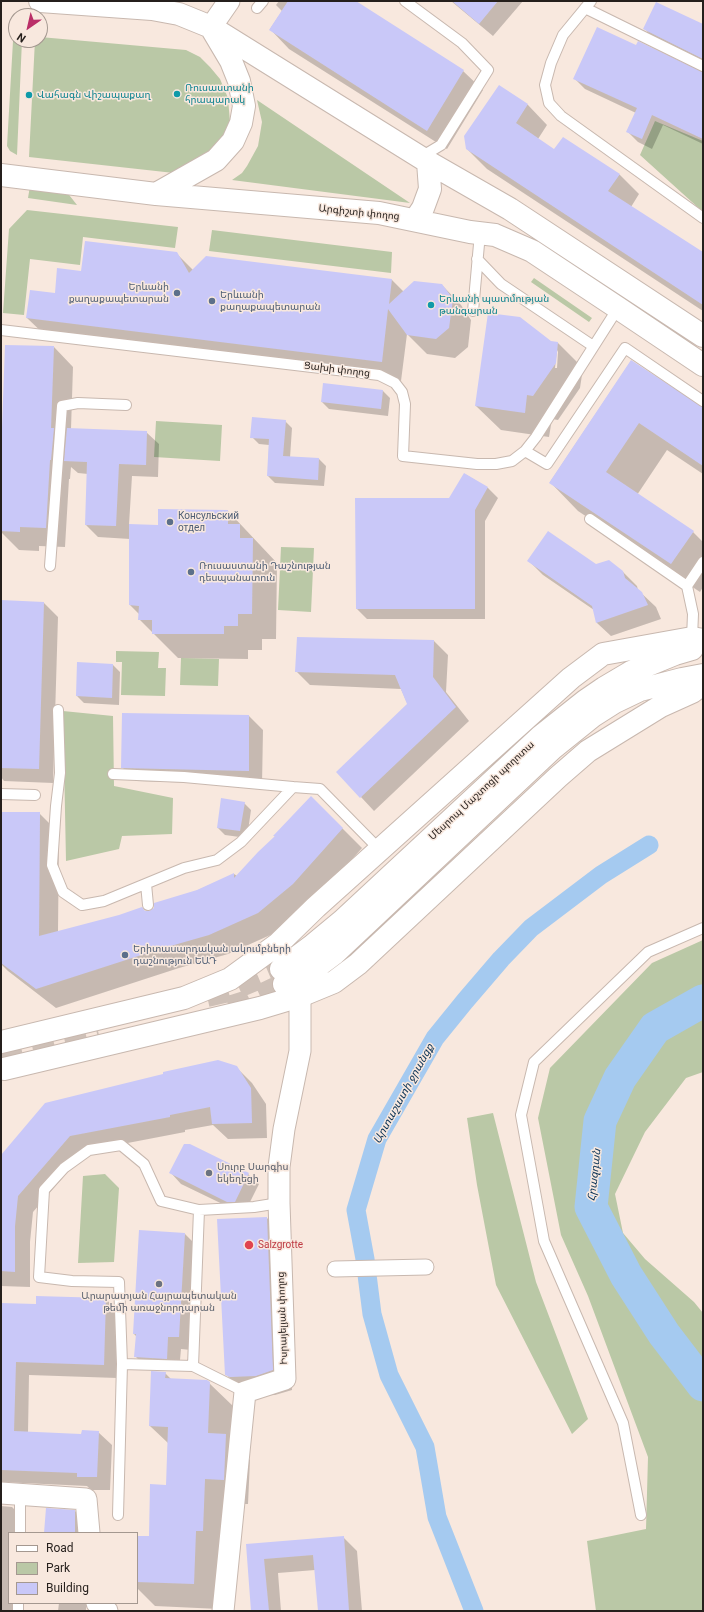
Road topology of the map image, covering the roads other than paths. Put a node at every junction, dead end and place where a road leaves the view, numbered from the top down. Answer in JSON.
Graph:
{"nodes":[{"id":1,"x":40,"y":1,"type":"edge"},
{"id":2,"x":229,"y":1,"type":"edge"},
{"id":3,"x":405,"y":1,"type":"edge"},
{"id":4,"x":588,"y":4,"type":"edge"},
{"id":5,"x":211,"y":27,"type":"junction"},
{"id":6,"x":703,"y":66,"type":"edge"},
{"id":7,"x":424,"y":160,"type":"junction"},
{"id":8,"x":1,"y":175,"type":"edge"},
{"id":9,"x":156,"y":194,"type":"junction"},
{"id":10,"x":703,"y":218,"type":"edge"},
{"id":11,"x":415,"y":220,"type":"junction"},
{"id":12,"x":480,"y":233,"type":"junction"},
{"id":13,"x":477,"y":259,"type":"junction"},
{"id":14,"x":618,"y":308,"type":"junction"},
{"id":15,"x":473,"y":311,"type":"dead end"},
{"id":16,"x":1,"y":330,"type":"edge"},
{"id":17,"x":703,"y":336,"type":"edge"},
{"id":18,"x":593,"y":346,"type":"junction"},
{"id":19,"x":703,"y":365,"type":"edge"},
{"id":20,"x":703,"y":401,"type":"edge"},
{"id":21,"x":126,"y":405,"type":"dead end"},
{"id":22,"x":526,"y":451,"type":"junction"},
{"id":23,"x":590,"y":518,"type":"dead end"},
{"id":24,"x":703,"y":562,"type":"edge"},
{"id":25,"x":50,"y":566,"type":"dead end"},
{"id":26,"x":687,"y":586,"type":"junction"},
{"id":27,"x":699,"y":641,"type":"edge"},
{"id":28,"x":703,"y":675,"type":"edge"},
{"id":29,"x":703,"y":684,"type":"edge"},
{"id":30,"x":58,"y":710,"type":"dead end"},
{"id":31,"x":113,"y":774,"type":"dead end"},
{"id":32,"x":293,"y":787,"type":"junction"},
{"id":33,"x":1,"y":794,"type":"edge"},
{"id":34,"x":35,"y":795,"type":"dead end"},
{"id":35,"x":380,"y":850,"type":"junction"},
{"id":36,"x":146,"y":884,"type":"junction"},
{"id":37,"x":148,"y":905,"type":"dead end"},
{"id":38,"x":703,"y":928,"type":"edge"},
{"id":39,"x":288,"y":983,"type":"junction"},
{"id":40,"x":1,"y":1042,"type":"edge"},
{"id":41,"x":2,"y":1070,"type":"edge"},
{"id":42,"x":279,"y":1203,"type":"junction"},
{"id":43,"x":199,"y":1210,"type":"junction"},
{"id":44,"x":426,"y":1267,"type":"dead end"},
{"id":45,"x":335,"y":1269,"type":"dead end"},
{"id":46,"x":122,"y":1364,"type":"junction"},
{"id":47,"x":193,"y":1366,"type":"junction"},
{"id":48,"x":245,"y":1392,"type":"junction"},
{"id":49,"x":11,"y":1493,"type":"edge"},
{"id":50,"x":118,"y":1515,"type":"dead end"},
{"id":51,"x":641,"y":1515,"type":"dead end"},
{"id":52,"x":20,"y":1532,"type":"edge"},
{"id":53,"x":89,"y":1532,"type":"edge"},
{"id":54,"x":98,"y":1604,"type":"edge"},
{"id":55,"x":107,"y":1611,"type":"edge"},
{"id":56,"x":222,"y":1611,"type":"edge"}],
"edges":[{"from":1,"to":5,"type":"main road"},
{"from":2,"to":5,"type":"street"},
{"from":3,"to":7,"type":"lane"},
{"from":4,"to":6,"type":"lane"},
{"from":4,"to":10,"type":"lane"},
{"from":5,"to":7,"type":"main road"},
{"from":5,"to":9,"type":"main road"},
{"from":7,"to":11,"type":"main road"},
{"from":7,"to":17,"type":"main road"},
{"from":8,"to":9,"type":"main road","name":"Արգիշտի փողոց"},
{"from":9,"to":11,"type":"main road","name":"Արգիշտի փողոց"},
{"from":11,"to":12,"type":"main road","name":"Արգիշտի փողոց"},
{"from":12,"to":13,"type":"lane"},
{"from":12,"to":14,"type":"main road","name":"Արգիշտի փողոց"},
{"from":13,"to":15,"type":"lane"},
{"from":13,"to":18,"type":"lane"},
{"from":14,"to":18,"type":"lane","name":"Ցախի փողոց"},
{"from":14,"to":19,"type":"main road","name":"Արգիշտի փողոց"},
{"from":16,"to":22,"type":"lane","name":"Ցախի փողոց"},
{"from":18,"to":22,"type":"lane","name":"Ցախի փողոց"},
{"from":20,"to":22,"type":"lane"},
{"from":21,"to":25,"type":"lane"},
{"from":23,"to":26,"type":"lane"},
{"from":24,"to":26,"type":"lane"},
{"from":26,"to":27,"type":"lane"},
{"from":27,"to":35,"type":"main road"},
{"from":27,"to":39,"type":"main road","name":"Մեսրոպ Մաշտոցի պողոտա"},
{"from":28,"to":39,"type":"main road","name":"Մեսրոպ Մաշտոցի պողոտա"},
{"from":29,"to":39,"type":"main road"},
{"from":30,"to":36,"type":"lane"},
{"from":31,"to":32,"type":"lane"},
{"from":32,"to":35,"type":"lane"},
{"from":32,"to":36,"type":"lane"},
{"from":33,"to":34,"type":"lane"},
{"from":35,"to":40,"type":"main road"},
{"from":36,"to":37,"type":"lane"},
{"from":38,"to":51,"type":"lane"},
{"from":39,"to":41,"type":"main road"},
{"from":39,"to":42,"type":"street","name":"Իսրայելյան փողոց"},
{"from":42,"to":43,"type":"lane"},
{"from":42,"to":48,"type":"street","name":"Իսրայելյան փողոց"},
{"from":43,"to":46,"type":"lane"},
{"from":43,"to":47,"type":"lane"},
{"from":44,"to":45,"type":"street"},
{"from":46,"to":47,"type":"lane"},
{"from":46,"to":50,"type":"lane"},
{"from":47,"to":48,"type":"lane"},
{"from":48,"to":56,"type":"street"},
{"from":49,"to":52,"type":"lane"},
{"from":49,"to":53,"type":"street"},
{"from":54,"to":55,"type":"street"}]}
